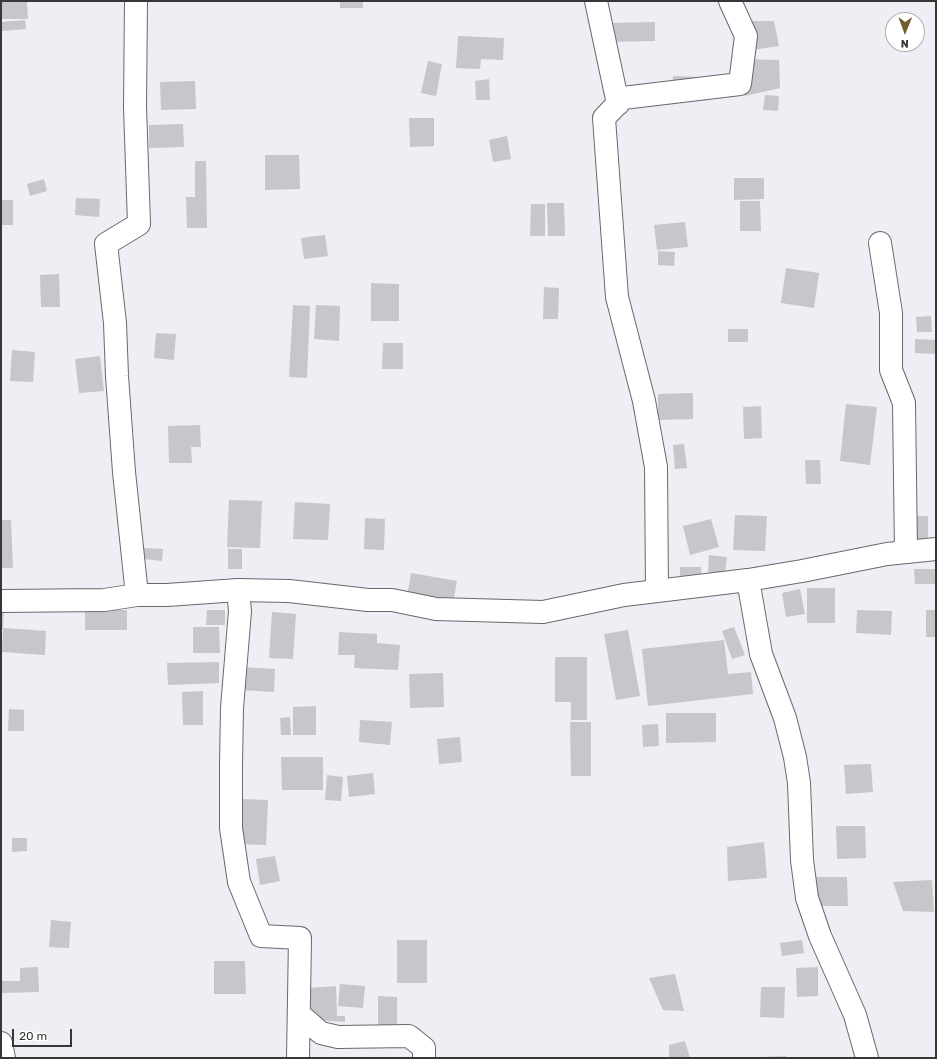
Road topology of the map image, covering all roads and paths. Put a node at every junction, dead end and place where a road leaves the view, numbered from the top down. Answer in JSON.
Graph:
{"nodes":[{"id":1,"x":136,"y":1,"type":"edge"},
{"id":2,"x":596,"y":1,"type":"edge"},
{"id":3,"x":730,"y":1,"type":"edge"},
{"id":4,"x":618,"y":104,"type":"junction"},
{"id":5,"x":880,"y":243,"type":"dead end"},
{"id":6,"x":936,"y":549,"type":"edge"},
{"id":7,"x":906,"y":552,"type":"junction"},
{"id":8,"x":748,"y":580,"type":"junction"},
{"id":9,"x":238,"y":590,"type":"junction"},
{"id":10,"x":658,"y":590,"type":"junction"},
{"id":11,"x":137,"y":594,"type":"junction"},
{"id":12,"x":1,"y":600,"type":"edge"},
{"id":13,"x":299,"y":1014,"type":"junction"},
{"id":14,"x":1,"y":1043,"type":"edge"},
{"id":15,"x":4,"y":1058,"type":"edge"},
{"id":16,"x":298,"y":1058,"type":"edge"},
{"id":17,"x":424,"y":1058,"type":"edge"},
{"id":18,"x":867,"y":1058,"type":"edge"}],
"edges":[{"from":1,"to":11,"type":"street"},
{"from":2,"to":4,"type":"street"},
{"from":3,"to":4,"type":"street"},
{"from":4,"to":10,"type":"street"},
{"from":5,"to":7,"type":"street"},
{"from":6,"to":7,"type":"street"},
{"from":7,"to":8,"type":"street"},
{"from":8,"to":10,"type":"street"},
{"from":8,"to":18,"type":"street"},
{"from":9,"to":10,"type":"street"},
{"from":9,"to":11,"type":"street"},
{"from":9,"to":13,"type":"street"},
{"from":11,"to":12,"type":"street"},
{"from":13,"to":16,"type":"street"},
{"from":13,"to":17,"type":"street"},
{"from":14,"to":15,"type":"street"}]}
